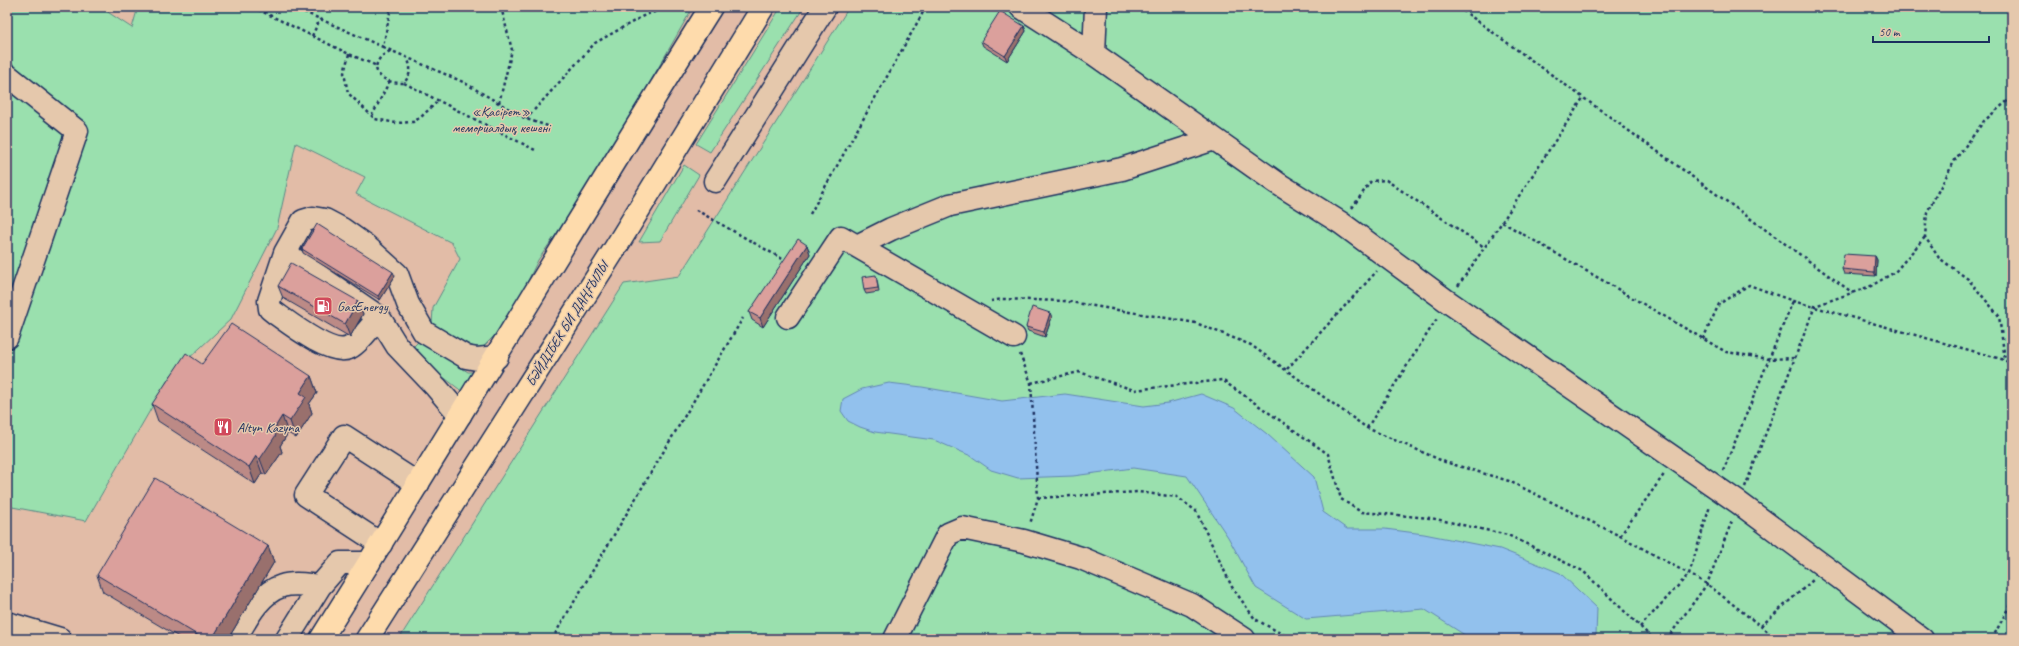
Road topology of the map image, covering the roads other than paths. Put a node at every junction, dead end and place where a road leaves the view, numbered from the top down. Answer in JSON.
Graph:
{"nodes":[{"id":1,"x":711,"y":7,"type":"edge"},
{"id":2,"x":763,"y":7,"type":"edge"},
{"id":3,"x":825,"y":7,"type":"edge"},
{"id":4,"x":1021,"y":7,"type":"edge"},
{"id":5,"x":1096,"y":7,"type":"edge"},
{"id":6,"x":1094,"y":54,"type":"junction"},
{"id":7,"x":7,"y":75,"type":"edge"},
{"id":8,"x":1214,"y":138,"type":"junction"},
{"id":9,"x":715,"y":181,"type":"dead end"},
{"id":10,"x":857,"y":246,"type":"junction"},
{"id":11,"x":285,"y":253,"type":"junction"},
{"id":12,"x":379,"y":317,"type":"junction"},
{"id":13,"x":788,"y":317,"type":"dead end"},
{"id":14,"x":7,"y":337,"type":"edge"},
{"id":15,"x":1014,"y":337,"type":"road end"},
{"id":16,"x":497,"y":357,"type":"junction"},
{"id":17,"x":460,"y":415,"type":"junction"},
{"id":18,"x":418,"y":484,"type":"junction"},
{"id":19,"x":381,"y":544,"type":"junction"},
{"id":20,"x":369,"y":563,"type":"junction"},
{"id":21,"x":320,"y":586,"type":"junction"},
{"id":22,"x":7,"y":623,"type":"edge"},
{"id":23,"x":60,"y":639,"type":"edge"},
{"id":24,"x":235,"y":639,"type":"edge"},
{"id":25,"x":286,"y":639,"type":"edge"},
{"id":26,"x":321,"y":639,"type":"edge"},
{"id":27,"x":367,"y":639,"type":"edge"},
{"id":28,"x":895,"y":639,"type":"edge"},
{"id":29,"x":1244,"y":639,"type":"edge"},
{"id":30,"x":1922,"y":639,"type":"edge"}],
"edges":[{"from":1,"to":16,"type":"main road"},
{"from":2,"to":27,"type":"main road","name":"БӘЙДІБЕК БИ ДАҢҒЫЛЫ"},
{"from":3,"to":9,"type":"lane"},
{"from":4,"to":6,"type":"lane"},
{"from":5,"to":6,"type":"lane"},
{"from":6,"to":8,"type":"lane"},
{"from":7,"to":14,"type":"lane"},
{"from":8,"to":10,"type":"lane"},
{"from":8,"to":30,"type":"lane"},
{"from":10,"to":13,"type":"lane"},
{"from":10,"to":15,"type":"lane"},
{"from":11,"to":12,"type":"lane"},
{"from":11,"to":12,"type":"lane"},
{"from":11,"to":16,"type":"lane"},
{"from":12,"to":17,"type":"lane"},
{"from":16,"to":17,"type":"main road"},
{"from":17,"to":18,"type":"main road"},
{"from":18,"to":19,"type":"main road"},
{"from":18,"to":19,"type":"lane"},
{"from":19,"to":20,"type":"main road"},
{"from":20,"to":21,"type":"lane"},
{"from":20,"to":26,"type":"main road"},
{"from":21,"to":24,"type":"lane"},
{"from":21,"to":25,"type":"lane"},
{"from":22,"to":23,"type":"lane"},
{"from":28,"to":29,"type":"lane"}]}
